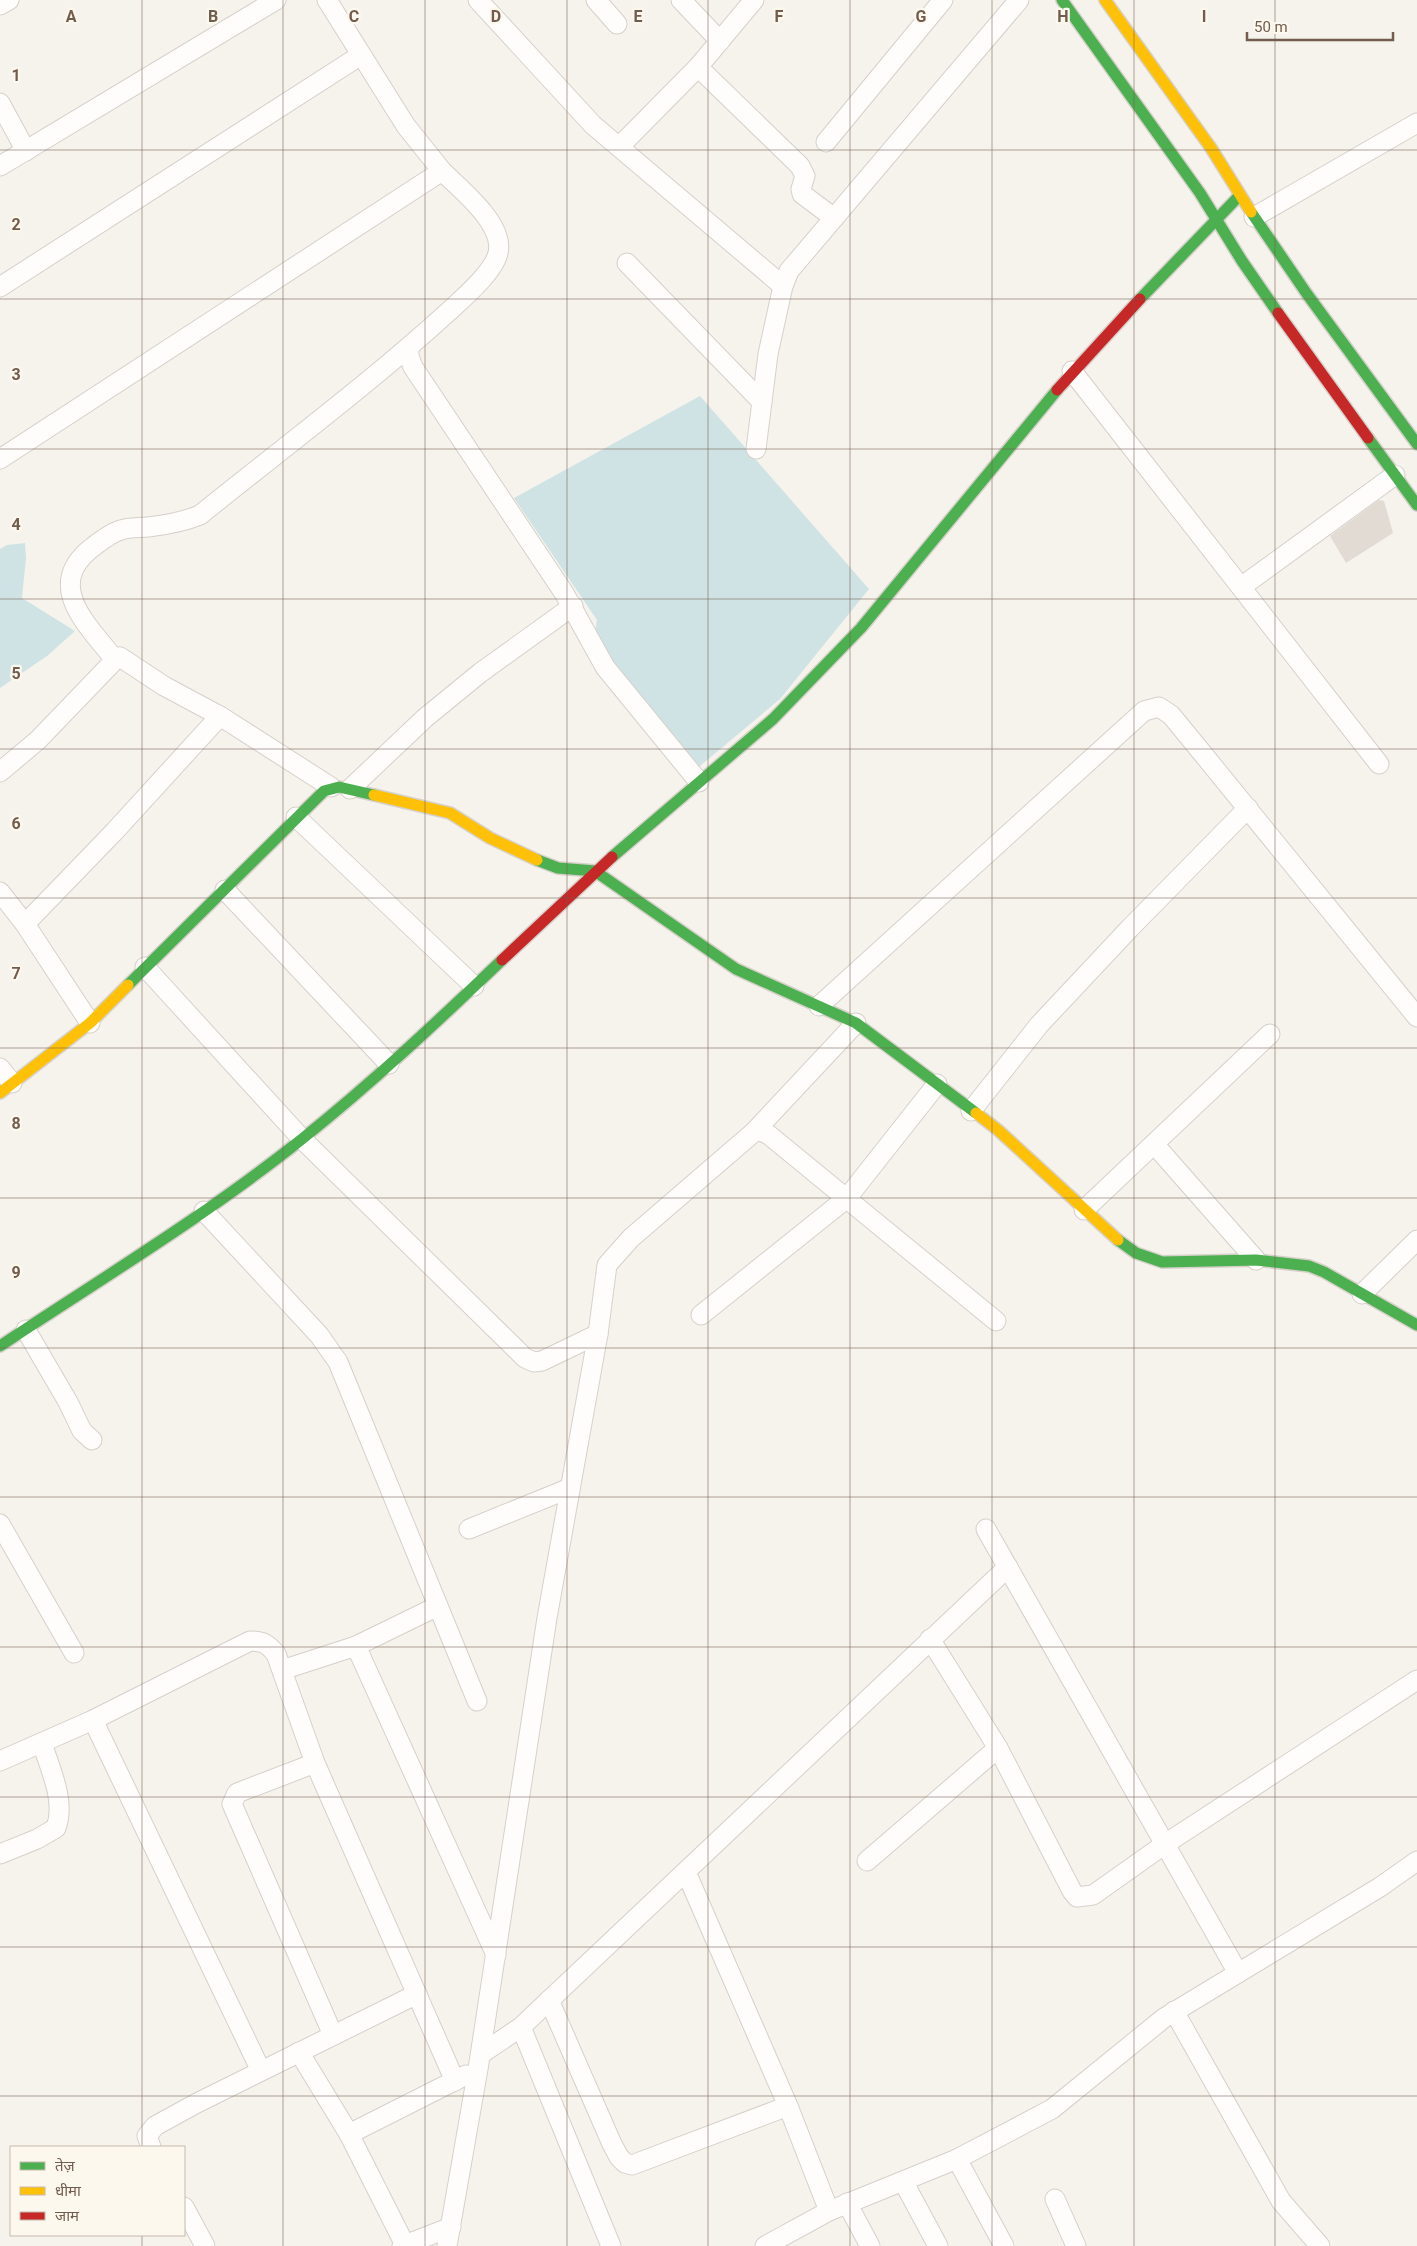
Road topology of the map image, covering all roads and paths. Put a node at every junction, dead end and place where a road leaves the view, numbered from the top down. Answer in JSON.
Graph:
{"nodes":[{"id":1,"x":9,"y":0,"type":"edge"},
{"id":2,"x":276,"y":0,"type":"edge"},
{"id":3,"x":327,"y":0,"type":"edge"},
{"id":4,"x":478,"y":0,"type":"edge"},
{"id":5,"x":596,"y":0,"type":"edge"},
{"id":6,"x":681,"y":0,"type":"edge"},
{"id":7,"x":754,"y":0,"type":"edge"},
{"id":8,"x":943,"y":0,"type":"edge"},
{"id":9,"x":1019,"y":0,"type":"edge"},
{"id":10,"x":1062,"y":0,"type":"edge"},
{"id":11,"x":1105,"y":0,"type":"edge"},
{"id":12,"x":0,"y":5,"type":"edge"},
{"id":13,"x":617,"y":24,"type":"dead end"},
{"id":14,"x":720,"y":41,"type":"junction"},
{"id":15,"x":361,"y":55,"type":"junction"},
{"id":16,"x":698,"y":67,"type":"junction"},
{"id":17,"x":0,"y":103,"type":"edge"},
{"id":18,"x":1417,"y":123,"type":"edge"},
{"id":19,"x":826,"y":142,"type":"dead end"},
{"id":20,"x":618,"y":147,"type":"junction"},
{"id":21,"x":26,"y":151,"type":"junction"},
{"id":22,"x":0,"y":166,"type":"edge"},
{"id":23,"x":442,"y":171,"type":"junction"},
{"id":24,"x":1240,"y":195,"type":"junction"},
{"id":25,"x":1254,"y":217,"type":"junction"},
{"id":26,"x":834,"y":218,"type":"junction"},
{"id":27,"x":1215,"y":219,"type":"junction"},
{"id":28,"x":627,"y":263,"type":"dead end"},
{"id":29,"x":783,"y":286,"type":"junction"},
{"id":30,"x":0,"y":287,"type":"edge"},
{"id":31,"x":409,"y":347,"type":"junction"},
{"id":32,"x":1072,"y":371,"type":"junction"},
{"id":33,"x":762,"y":402,"type":"junction"},
{"id":34,"x":1417,"y":444,"type":"edge"},
{"id":35,"x":756,"y":450,"type":"dead end"},
{"id":36,"x":0,"y":459,"type":"edge"},
{"id":37,"x":1395,"y":475,"type":"junction"},
{"id":38,"x":1417,"y":505,"type":"edge"},
{"id":39,"x":1240,"y":587,"type":"junction"},
{"id":40,"x":573,"y":606,"type":"junction"},
{"id":41,"x":115,"y":660,"type":"junction"},
{"id":42,"x":220,"y":716,"type":"junction"},
{"id":43,"x":1379,"y":764,"type":"dead end"},
{"id":44,"x":0,"y":772,"type":"edge"},
{"id":45,"x":699,"y":782,"type":"junction"},
{"id":46,"x":340,"y":788,"type":"junction"},
{"id":47,"x":1248,"y":808,"type":"junction"},
{"id":48,"x":296,"y":817,"type":"junction"},
{"id":49,"x":595,"y":871,"type":"junction"},
{"id":50,"x":225,"y":890,"type":"junction"},
{"id":51,"x":0,"y":892,"type":"edge"},
{"id":52,"x":26,"y":924,"type":"junction"},
{"id":53,"x":146,"y":967,"type":"junction"},
{"id":54,"x":474,"y":986,"type":"junction"},
{"id":55,"x":819,"y":1006,"type":"junction"},
{"id":56,"x":1414,"y":1006,"type":"edge"},
{"id":57,"x":90,"y":1023,"type":"junction"},
{"id":58,"x":856,"y":1023,"type":"junction"},
{"id":59,"x":1270,"y":1034,"type":"dead end"},
{"id":60,"x":389,"y":1064,"type":"junction"},
{"id":61,"x":0,"y":1068,"type":"edge"},
{"id":62,"x":937,"y":1084,"type":"junction"},
{"id":63,"x":6,"y":1088,"type":"edge"},
{"id":64,"x":971,"y":1111,"type":"junction"},
{"id":65,"x":754,"y":1132,"type":"junction"},
{"id":66,"x":302,"y":1139,"type":"junction"},
{"id":67,"x":1154,"y":1144,"type":"junction"},
{"id":68,"x":847,"y":1198,"type":"junction"},
{"id":69,"x":1084,"y":1210,"type":"junction"},
{"id":70,"x":204,"y":1211,"type":"junction"},
{"id":71,"x":1417,"y":1240,"type":"edge"},
{"id":72,"x":1256,"y":1260,"type":"junction"},
{"id":73,"x":1362,"y":1294,"type":"junction"},
{"id":74,"x":701,"y":1315,"type":"dead end"},
{"id":75,"x":996,"y":1320,"type":"dead end"},
{"id":76,"x":1417,"y":1325,"type":"edge"},
{"id":77,"x":26,"y":1330,"type":"junction"},
{"id":78,"x":598,"y":1334,"type":"junction"},
{"id":79,"x":0,"y":1346,"type":"edge"},
{"id":80,"x":92,"y":1440,"type":"dead end"},
{"id":81,"x":570,"y":1488,"type":"junction"},
{"id":82,"x":0,"y":1524,"type":"edge"},
{"id":83,"x":469,"y":1529,"type":"dead end"},
{"id":84,"x":986,"y":1529,"type":"dead end"},
{"id":85,"x":1008,"y":1567,"type":"junction"},
{"id":86,"x":438,"y":1606,"type":"junction"},
{"id":87,"x":930,"y":1640,"type":"junction"},
{"id":88,"x":356,"y":1646,"type":"junction"},
{"id":89,"x":74,"y":1653,"type":"dead end"},
{"id":90,"x":282,"y":1670,"type":"junction"},
{"id":91,"x":1417,"y":1680,"type":"edge"},
{"id":92,"x":477,"y":1701,"type":"dead end"},
{"id":93,"x":92,"y":1720,"type":"junction"},
{"id":94,"x":42,"y":1743,"type":"junction"},
{"id":95,"x":998,"y":1748,"type":"junction"},
{"id":96,"x":0,"y":1761,"type":"edge"},
{"id":97,"x":315,"y":1763,"type":"junction"},
{"id":98,"x":1165,"y":1844,"type":"junction"},
{"id":99,"x":0,"y":1854,"type":"edge"},
{"id":100,"x":867,"y":1861,"type":"dead end"},
{"id":101,"x":1417,"y":1861,"type":"edge"},
{"id":102,"x":686,"y":1872,"type":"junction"},
{"id":103,"x":496,"y":1954,"type":"junction"},
{"id":104,"x":1238,"y":1972,"type":"junction"},
{"id":105,"x":417,"y":1994,"type":"junction"},
{"id":106,"x":549,"y":2000,"type":"junction"},
{"id":107,"x":1174,"y":2011,"type":"junction"},
{"id":108,"x":521,"y":2027,"type":"junction"},
{"id":109,"x":333,"y":2035,"type":"junction"},
{"id":110,"x":298,"y":2052,"type":"junction"},
{"id":111,"x":480,"y":2062,"type":"junction"},
{"id":112,"x":261,"y":2071,"type":"junction"},
{"id":113,"x":455,"y":2081,"type":"junction"},
{"id":114,"x":788,"y":2106,"type":"junction"},
{"id":115,"x":349,"y":2134,"type":"junction"},
{"id":116,"x":151,"y":2146,"type":"edge"},
{"id":117,"x":957,"y":2159,"type":"junction"},
{"id":118,"x":903,"y":2181,"type":"junction"},
{"id":119,"x":1055,"y":2199,"type":"dead end"},
{"id":120,"x":848,"y":2203,"type":"junction"},
{"id":121,"x":185,"y":2209,"type":"edge"},
{"id":122,"x":829,"y":2211,"type":"junction"},
{"id":123,"x":450,"y":2227,"type":"junction"},
{"id":124,"x":205,"y":2246,"type":"edge"},
{"id":125,"x":403,"y":2246,"type":"edge"},
{"id":126,"x":447,"y":2246,"type":"edge"},
{"id":127,"x":611,"y":2246,"type":"edge"},
{"id":128,"x":765,"y":2246,"type":"edge"},
{"id":129,"x":870,"y":2246,"type":"edge"},
{"id":130,"x":938,"y":2246,"type":"edge"},
{"id":131,"x":1004,"y":2246,"type":"edge"},
{"id":132,"x":1076,"y":2246,"type":"edge"},
{"id":133,"x":1320,"y":2246,"type":"edge"}],
"edges":[{"from":1,"to":12,"type":"street"},
{"from":2,"to":21,"type":"street"},
{"from":3,"to":15,"type":"street"},
{"from":4,"to":20,"type":"street"},
{"from":5,"to":13,"type":"street"},
{"from":6,"to":14,"type":"street"},
{"from":7,"to":14,"type":"street"},
{"from":8,"to":19,"type":"street"},
{"from":9,"to":26,"type":"street"},
{"from":10,"to":27,"type":"main road"},
{"from":11,"to":24,"type":"main road"},
{"from":14,"to":16,"type":"street"},
{"from":15,"to":23,"type":"street"},
{"from":15,"to":30,"type":"street"},
{"from":16,"to":20,"type":"street"},
{"from":16,"to":26,"type":"street"},
{"from":17,"to":21,"type":"street"},
{"from":18,"to":25,"type":"street"},
{"from":20,"to":29,"type":"street"},
{"from":21,"to":22,"type":"street"},
{"from":23,"to":31,"type":"street"},
{"from":23,"to":36,"type":"street"},
{"from":24,"to":25,"type":"main road"},
{"from":24,"to":27,"type":"main road"},
{"from":25,"to":34,"type":"main road"},
{"from":26,"to":29,"type":"street"},
{"from":27,"to":32,"type":"main road"},
{"from":27,"to":37,"type":"main road"},
{"from":28,"to":33,"type":"street"},
{"from":29,"to":33,"type":"street"},
{"from":31,"to":40,"type":"street"},
{"from":31,"to":41,"type":"street"},
{"from":32,"to":39,"type":"street"},
{"from":32,"to":45,"type":"main road"},
{"from":33,"to":35,"type":"street"},
{"from":37,"to":38,"type":"main road"},
{"from":37,"to":39,"type":"street"},
{"from":39,"to":43,"type":"street"},
{"from":40,"to":45,"type":"street"},
{"from":40,"to":46,"type":"street"},
{"from":41,"to":42,"type":"street"},
{"from":41,"to":44,"type":"street"},
{"from":42,"to":46,"type":"street"},
{"from":42,"to":52,"type":"street"},
{"from":45,"to":49,"type":"main road"},
{"from":46,"to":48,"type":"main road"},
{"from":46,"to":49,"type":"main road"},
{"from":47,"to":55,"type":"street"},
{"from":47,"to":56,"type":"street"},
{"from":47,"to":64,"type":"street"},
{"from":48,"to":50,"type":"main road"},
{"from":48,"to":54,"type":"street"},
{"from":49,"to":54,"type":"main road"},
{"from":49,"to":55,"type":"main road"},
{"from":50,"to":53,"type":"main road"},
{"from":50,"to":60,"type":"street"},
{"from":51,"to":52,"type":"street"},
{"from":52,"to":57,"type":"street"},
{"from":53,"to":57,"type":"main road"},
{"from":53,"to":66,"type":"street"},
{"from":54,"to":60,"type":"main road"},
{"from":55,"to":58,"type":"main road"},
{"from":57,"to":63,"type":"main road"},
{"from":58,"to":62,"type":"main road"},
{"from":58,"to":65,"type":"street"},
{"from":59,"to":67,"type":"street"},
{"from":60,"to":66,"type":"main road"},
{"from":61,"to":63,"type":"street"},
{"from":62,"to":64,"type":"main road"},
{"from":62,"to":68,"type":"street"},
{"from":64,"to":69,"type":"main road"},
{"from":65,"to":68,"type":"street"},
{"from":65,"to":78,"type":"street"},
{"from":66,"to":70,"type":"main road"},
{"from":66,"to":78,"type":"street"},
{"from":67,"to":69,"type":"street"},
{"from":67,"to":72,"type":"street"},
{"from":68,"to":74,"type":"street"},
{"from":68,"to":75,"type":"street"},
{"from":69,"to":72,"type":"main road"},
{"from":70,"to":77,"type":"main road"},
{"from":70,"to":86,"type":"street"},
{"from":71,"to":73,"type":"street"},
{"from":72,"to":73,"type":"main road"},
{"from":73,"to":76,"type":"main road"},
{"from":77,"to":79,"type":"main road"},
{"from":77,"to":80,"type":"street"},
{"from":78,"to":81,"type":"street"},
{"from":81,"to":83,"type":"street"},
{"from":81,"to":103,"type":"street"},
{"from":82,"to":89,"type":"street"},
{"from":84,"to":85,"type":"street"},
{"from":85,"to":87,"type":"street"},
{"from":85,"to":98,"type":"street"},
{"from":86,"to":88,"type":"street"},
{"from":86,"to":92,"type":"street"},
{"from":87,"to":95,"type":"street"},
{"from":87,"to":102,"type":"street"},
{"from":88,"to":90,"type":"street"},
{"from":88,"to":103,"type":"street"},
{"from":90,"to":93,"type":"street"},
{"from":90,"to":97,"type":"street"},
{"from":91,"to":98,"type":"street"},
{"from":93,"to":94,"type":"street"},
{"from":93,"to":112,"type":"street"},
{"from":94,"to":96,"type":"street"},
{"from":94,"to":99,"type":"street"},
{"from":95,"to":98,"type":"street"},
{"from":95,"to":100,"type":"street"},
{"from":97,"to":105,"type":"street"},
{"from":97,"to":109,"type":"street"},
{"from":98,"to":104,"type":"street"},
{"from":101,"to":104,"type":"street"},
{"from":102,"to":106,"type":"street"},
{"from":102,"to":114,"type":"street"},
{"from":103,"to":111,"type":"street"},
{"from":104,"to":107,"type":"street"},
{"from":105,"to":109,"type":"street"},
{"from":105,"to":113,"type":"street"},
{"from":106,"to":108,"type":"street"},
{"from":106,"to":114,"type":"street"},
{"from":107,"to":117,"type":"street"},
{"from":107,"to":133,"type":"street"},
{"from":108,"to":111,"type":"street"},
{"from":108,"to":127,"type":"street"},
{"from":109,"to":110,"type":"street"},
{"from":110,"to":112,"type":"street"},
{"from":110,"to":115,"type":"street"},
{"from":111,"to":113,"type":"street"},
{"from":111,"to":123,"type":"street"},
{"from":112,"to":116,"type":"street"},
{"from":113,"to":115,"type":"street"},
{"from":114,"to":122,"type":"street"},
{"from":115,"to":125,"type":"street"},
{"from":117,"to":118,"type":"street"},
{"from":117,"to":131,"type":"street"},
{"from":118,"to":120,"type":"street"},
{"from":118,"to":130,"type":"street"},
{"from":119,"to":132,"type":"street"},
{"from":120,"to":122,"type":"street"},
{"from":120,"to":129,"type":"street"},
{"from":121,"to":124,"type":"street"},
{"from":122,"to":128,"type":"street"},
{"from":123,"to":125,"type":"street"},
{"from":123,"to":126,"type":"street"}]}
